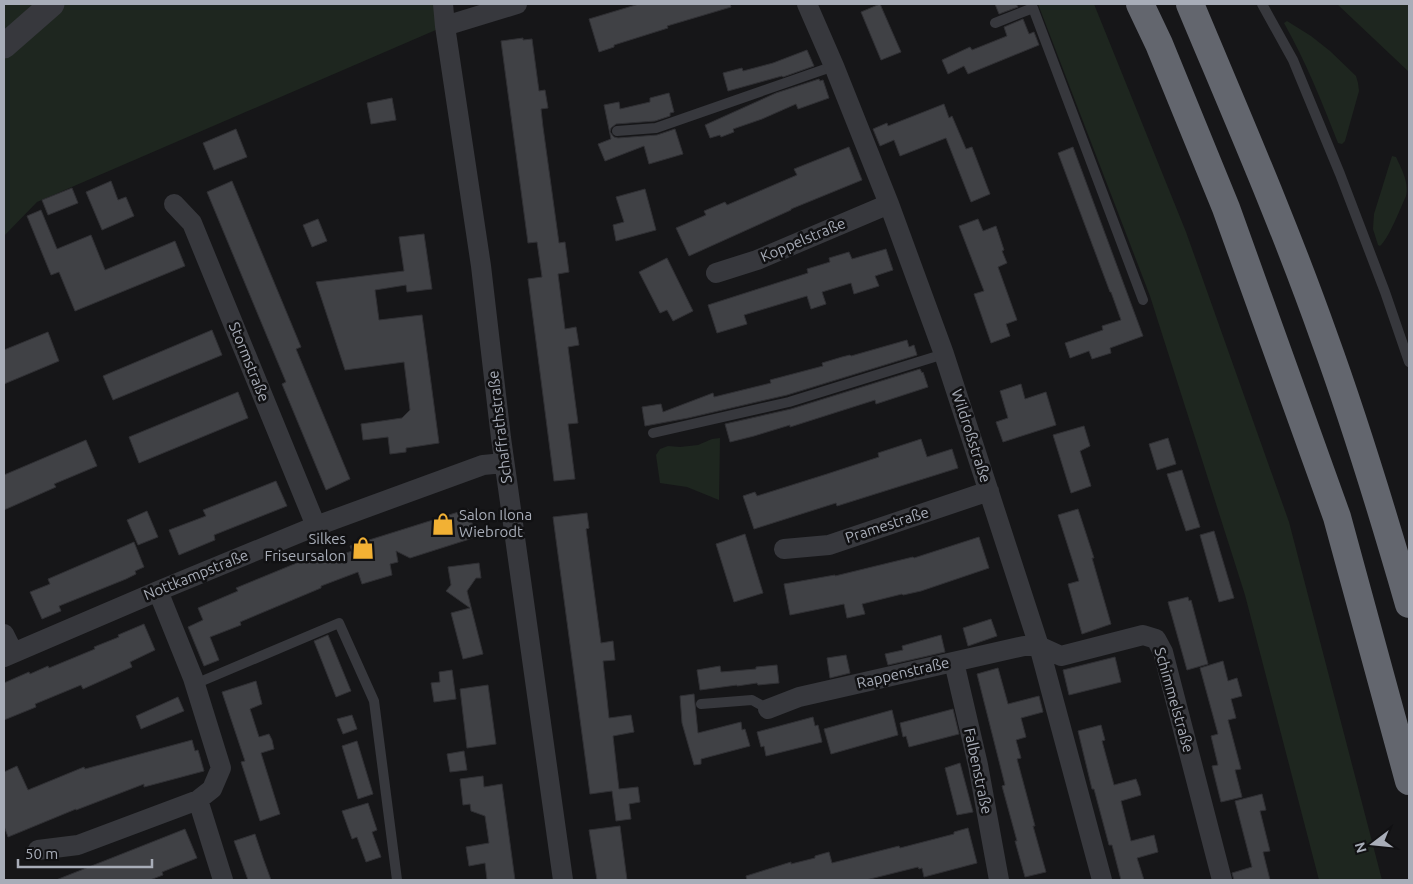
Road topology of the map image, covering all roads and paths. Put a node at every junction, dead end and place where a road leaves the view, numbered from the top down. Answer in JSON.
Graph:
{"nodes":[{"id":1,"x":52,"y":4,"type":"edge"},
{"id":2,"x":443,"y":4,"type":"edge"},
{"id":3,"x":517,"y":4,"type":"edge"},
{"id":4,"x":807,"y":4,"type":"edge"},
{"id":5,"x":1140,"y":4,"type":"edge"},
{"id":6,"x":1190,"y":4,"type":"edge"},
{"id":7,"x":1262,"y":4,"type":"edge"},
{"id":8,"x":996,"y":23,"type":"dead end"},
{"id":9,"x":444,"y":26,"type":"junction"},
{"id":10,"x":4,"y":46,"type":"edge"},
{"id":11,"x":834,"y":66,"type":"junction"},
{"id":12,"x":617,"y":131,"type":"dead end"},
{"id":13,"x":174,"y":204,"type":"dead end"},
{"id":14,"x":889,"y":204,"type":"junction"},
{"id":15,"x":716,"y":273,"type":"dead end"},
{"id":16,"x":1143,"y":300,"type":"dead end"},
{"id":17,"x":944,"y":354,"type":"junction"},
{"id":18,"x":1409,"y":362,"type":"edge"},
{"id":19,"x":653,"y":433,"type":"dead end"},
{"id":20,"x":504,"y":463,"type":"junction"},
{"id":21,"x":989,"y":491,"type":"junction"},
{"id":22,"x":316,"y":526,"type":"junction"},
{"id":23,"x":784,"y":549,"type":"dead end"},
{"id":24,"x":158,"y":591,"type":"junction"},
{"id":25,"x":1409,"y":604,"type":"edge"},
{"id":26,"x":4,"y":634,"type":"edge"},
{"id":27,"x":1039,"y":646,"type":"junction"},
{"id":28,"x":8,"y":655,"type":"edge"},
{"id":29,"x":954,"y":662,"type":"junction"},
{"id":30,"x":195,"y":684,"type":"junction"},
{"id":31,"x":701,"y":704,"type":"dead end"},
{"id":32,"x":768,"y":709,"type":"joint"},
{"id":33,"x":1409,"y":781,"type":"edge"},
{"id":34,"x":198,"y":800,"type":"junction"},
{"id":35,"x":38,"y":850,"type":"dead end"},
{"id":36,"x":224,"y":880,"type":"edge"},
{"id":37,"x":397,"y":880,"type":"edge"},
{"id":38,"x":563,"y":880,"type":"edge"},
{"id":39,"x":999,"y":880,"type":"edge"},
{"id":40,"x":1102,"y":880,"type":"edge"},
{"id":41,"x":1222,"y":880,"type":"edge"}],
"edges":[{"from":1,"to":10,"type":"street"},
{"from":2,"to":9,"type":"street","name":"Schaffrathstraße"},
{"from":3,"to":9,"type":"street"},
{"from":4,"to":11,"type":"street","name":"Wildroßstraße"},
{"from":5,"to":33,"type":"highway"},
{"from":6,"to":25,"type":"highway"},
{"from":7,"to":18,"type":"lane"},
{"from":8,"to":16,"type":"lane"},
{"from":9,"to":20,"type":"street","name":"Schaffrathstraße"},
{"from":11,"to":12,"type":"lane"},
{"from":11,"to":14,"type":"street","name":"Wildroßstraße"},
{"from":13,"to":22,"type":"street","name":"Stormstraße"},
{"from":14,"to":15,"type":"street","name":"Koppelstraße"},
{"from":14,"to":17,"type":"street","name":"Wildroßstraße"},
{"from":17,"to":19,"type":"lane"},
{"from":17,"to":21,"type":"street","name":"Wildroßstraße"},
{"from":20,"to":22,"type":"street","name":"Nottkampstraße"},
{"from":20,"to":38,"type":"street","name":"Schaffrathstraße"},
{"from":21,"to":23,"type":"street","name":"Pramestraße"},
{"from":21,"to":27,"type":"street","name":"Wildroßstraße"},
{"from":22,"to":24,"type":"street","name":"Nottkampstraße"},
{"from":24,"to":28,"type":"street","name":"Nottkampstraße"},
{"from":24,"to":30,"type":"street"},
{"from":26,"to":28,"type":"street"},
{"from":27,"to":29,"type":"street","name":"Rappenstraße"},
{"from":27,"to":40,"type":"street","name":"Wildroßstraße"},
{"from":27,"to":41,"type":"street","name":"Schimmelstraße"},
{"from":29,"to":32,"type":"street","name":"Rappenstraße"},
{"from":29,"to":39,"type":"street","name":"Falbenstraße"},
{"from":30,"to":34,"type":"street"},
{"from":30,"to":37,"type":"lane"},
{"from":31,"to":32,"type":"lane"},
{"from":34,"to":35,"type":"street"},
{"from":34,"to":36,"type":"street"}]}
